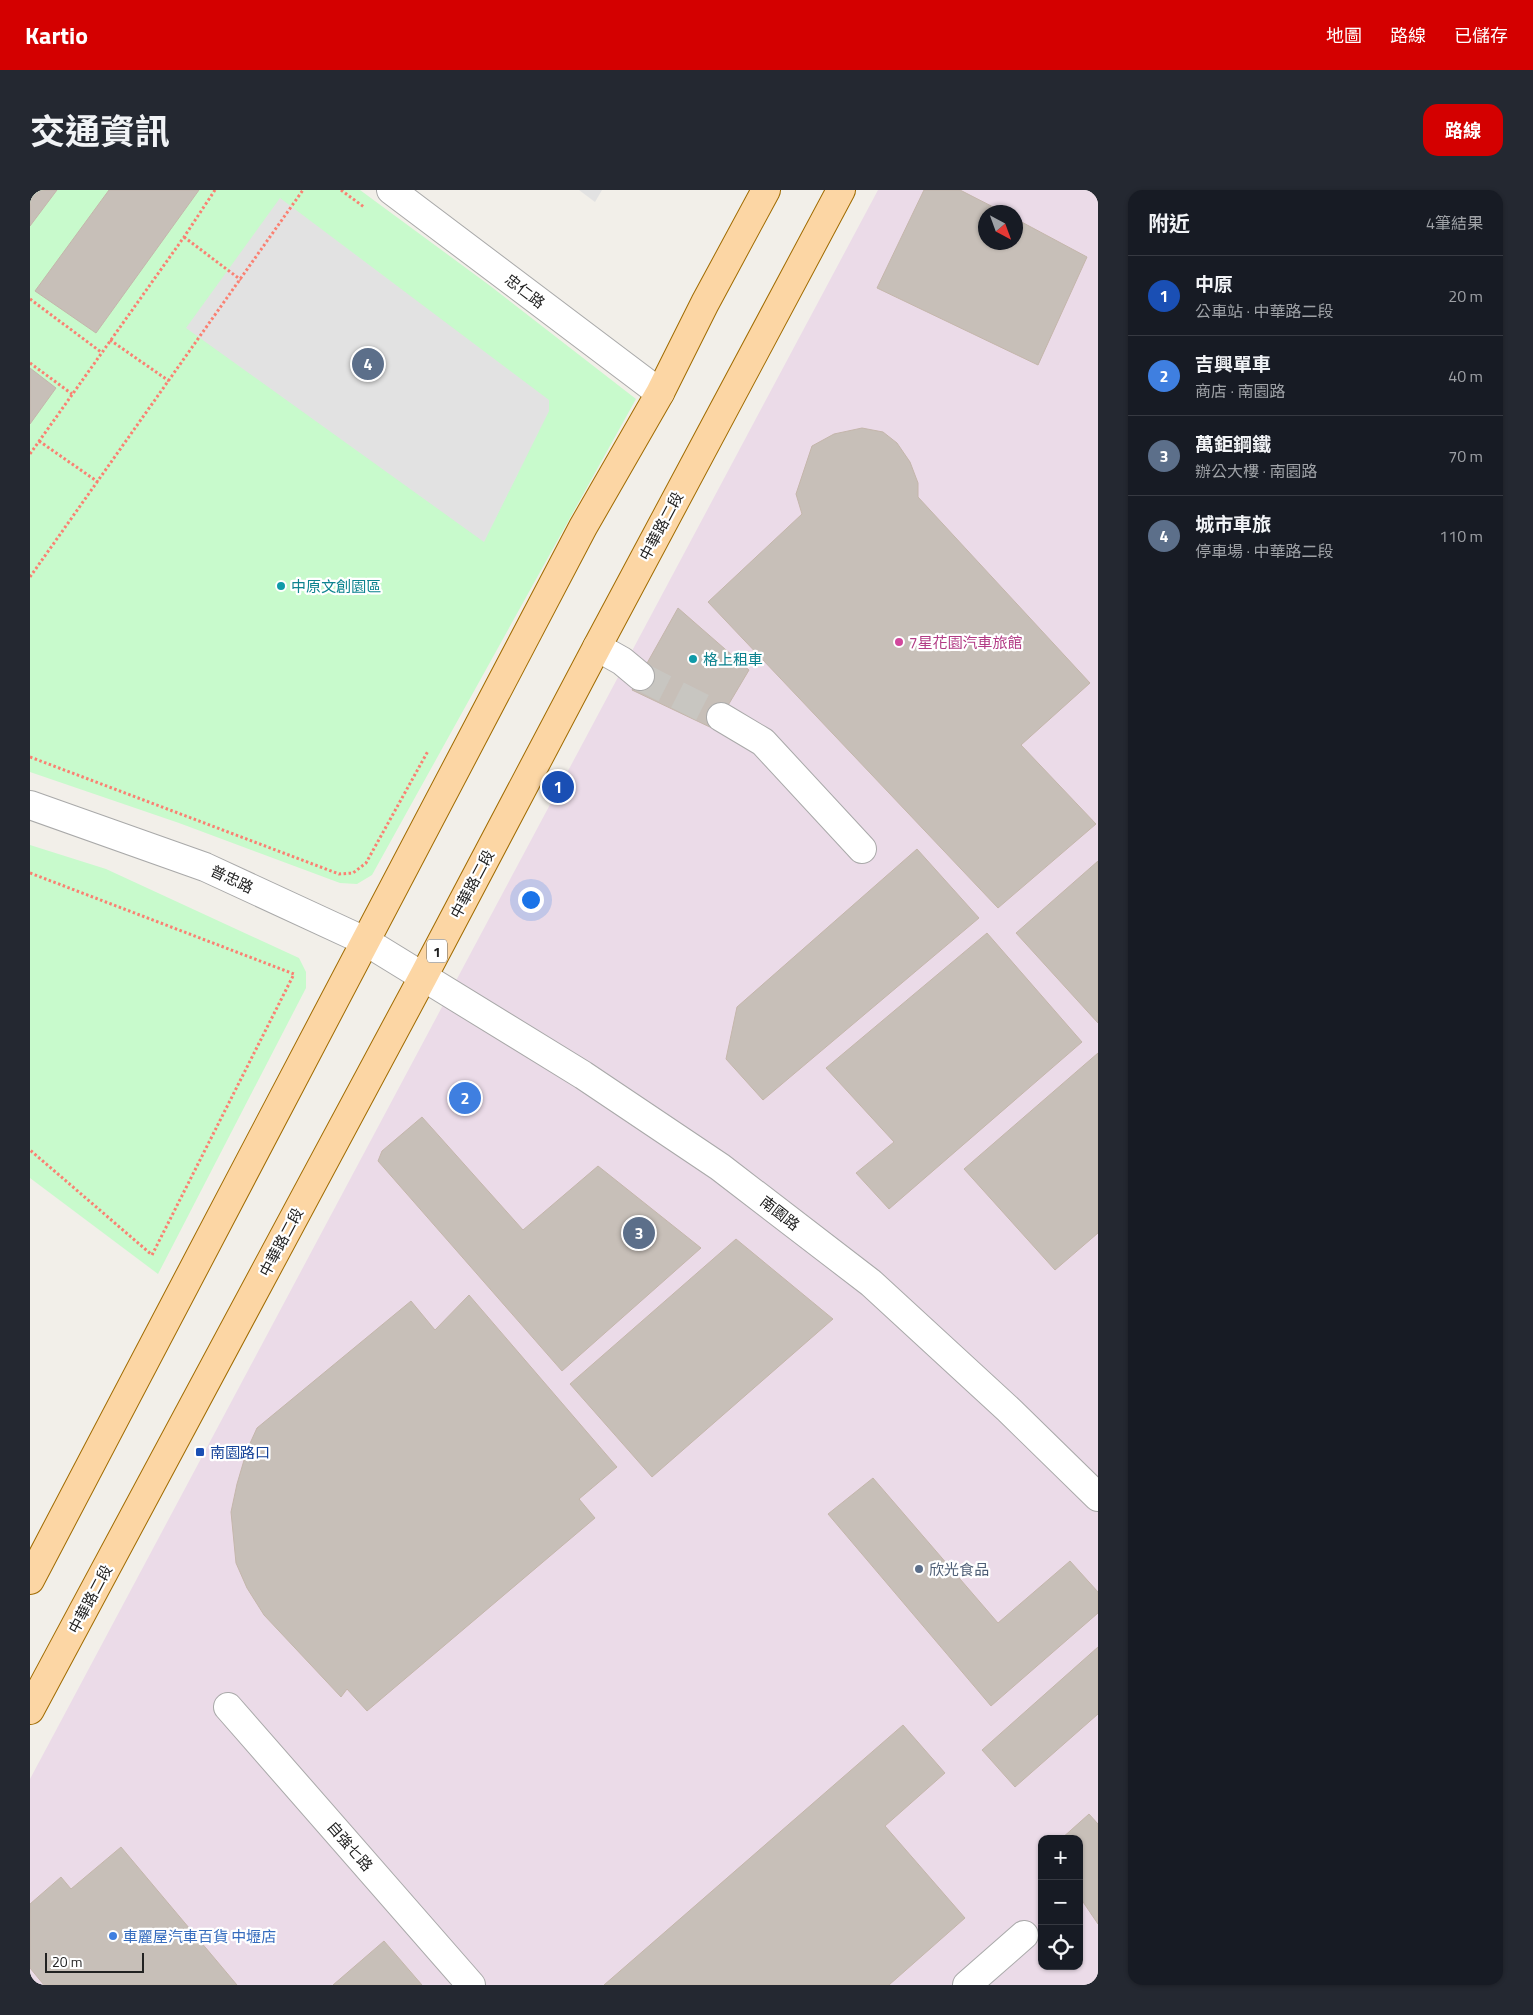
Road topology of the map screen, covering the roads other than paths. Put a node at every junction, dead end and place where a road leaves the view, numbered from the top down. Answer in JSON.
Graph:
{"nodes":[{"id":1,"x":391,"y":190,"type":"edge"},
{"id":2,"x":766,"y":190,"type":"edge"},
{"id":3,"x":841,"y":190,"type":"edge"},
{"id":4,"x":660,"y":393,"type":"junction"},
{"id":5,"x":597,"y":647,"type":"junction"},
{"id":6,"x":640,"y":676,"type":"tunnel mouth"},
{"id":7,"x":721,"y":717,"type":"tunnel mouth"},
{"id":8,"x":30,"y":805,"type":"edge"},
{"id":9,"x":862,"y":849,"type":"dead end"},
{"id":10,"x":365,"y":941,"type":"junction"},
{"id":11,"x":423,"y":977,"type":"junction"},
{"id":12,"x":1098,"y":1497,"type":"edge"},
{"id":13,"x":30,"y":1580,"type":"edge"},
{"id":14,"x":228,"y":1706,"type":"dead end"},
{"id":15,"x":30,"y":1710,"type":"edge"},
{"id":16,"x":1024,"y":1935,"type":"dead end"},
{"id":17,"x":471,"y":1985,"type":"edge"},
{"id":18,"x":967,"y":1985,"type":"edge"}],
"edges":[{"from":1,"to":4,"type":"street","name":"忠仁路"},
{"from":2,"to":4,"type":"main road"},
{"from":3,"to":5,"type":"main road","name":"中華路二段","number":"1"},
{"from":4,"to":10,"type":"main road"},
{"from":5,"to":6,"type":"street"},
{"from":5,"to":11,"type":"main road","name":"中華路二段","number":"1"},
{"from":7,"to":9,"type":"street"},
{"from":8,"to":10,"type":"street","name":"普忠路"},
{"from":10,"to":11,"type":"street","name":"普忠路"},
{"from":10,"to":13,"type":"main road"},
{"from":11,"to":12,"type":"street","name":"南園路"},
{"from":11,"to":15,"type":"main road","name":"中華路二段","number":"1"},
{"from":14,"to":17,"type":"street","name":"自強七路"},
{"from":16,"to":18,"type":"street"}]}
